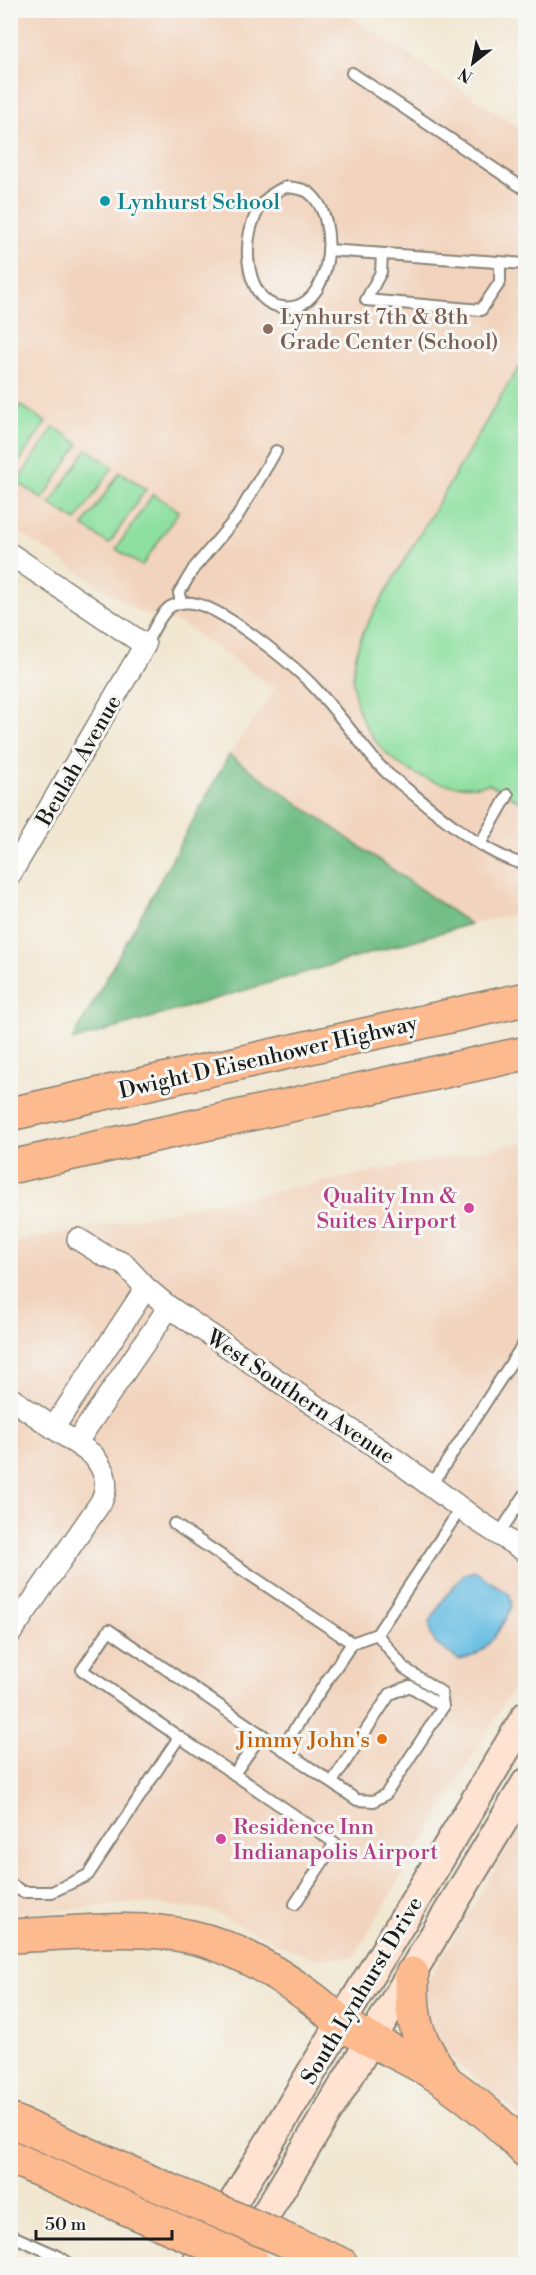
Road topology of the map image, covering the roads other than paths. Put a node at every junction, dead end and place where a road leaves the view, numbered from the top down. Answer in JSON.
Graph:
{"nodes":[{"id":1,"x":352,"y":73,"type":"dead end"},
{"id":2,"x":525,"y":190,"type":"edge"},
{"id":3,"x":328,"y":250,"type":"junction"},
{"id":4,"x":382,"y":254,"type":"junction"},
{"id":5,"x":500,"y":262,"type":"junction"},
{"id":6,"x":525,"y":264,"type":"edge"},
{"id":7,"x":276,"y":451,"type":"dead end"},
{"id":8,"x":10,"y":554,"type":"edge"},
{"id":9,"x":181,"y":603,"type":"junction"},
{"id":10,"x":145,"y":645,"type":"junction"},
{"id":11,"x":508,"y":795,"type":"dead end"},
{"id":12,"x":480,"y":844,"type":"junction"},
{"id":13,"x":525,"y":864,"type":"edge"},
{"id":14,"x":10,"y":875,"type":"edge"},
{"id":15,"x":525,"y":999,"type":"edge"},
{"id":16,"x":525,"y":1053,"type":"edge"},
{"id":17,"x":10,"y":1114,"type":"edge"},
{"id":18,"x":10,"y":1167,"type":"edge"},
{"id":19,"x":78,"y":1239,"type":"dead end"},
{"id":20,"x":146,"y":1288,"type":"junction"},
{"id":21,"x":169,"y":1307,"type":"junction"},
{"id":22,"x":525,"y":1340,"type":"edge"},
{"id":23,"x":10,"y":1398,"type":"edge"},
{"id":24,"x":54,"y":1427,"type":"junction"},
{"id":25,"x":76,"y":1443,"type":"junction"},
{"id":26,"x":431,"y":1486,"type":"junction"},
{"id":27,"x":525,"y":1493,"type":"edge"},
{"id":28,"x":461,"y":1508,"type":"junction"},
{"id":29,"x":521,"y":1511,"type":"edge"},
{"id":30,"x":174,"y":1524,"type":"dead end"},
{"id":31,"x":499,"y":1534,"type":"junction"},
{"id":32,"x":525,"y":1552,"type":"edge"},
{"id":33,"x":10,"y":1634,"type":"edge"},
{"id":34,"x":377,"y":1634,"type":"junction"},
{"id":35,"x":352,"y":1643,"type":"junction"},
{"id":36,"x":443,"y":1707,"type":"junction"},
{"id":37,"x":525,"y":1716,"type":"edge"},
{"id":38,"x":262,"y":1734,"type":"junction"},
{"id":39,"x":179,"y":1737,"type":"junction"},
{"id":40,"x":282,"y":1748,"type":"junction"},
{"id":41,"x":234,"y":1774,"type":"junction"},
{"id":42,"x":332,"y":1782,"type":"junction"},
{"id":43,"x":525,"y":1783,"type":"edge"},
{"id":44,"x":10,"y":1884,"type":"edge"},
{"id":45,"x":295,"y":1904,"type":"dead end"},
{"id":46,"x":10,"y":1936,"type":"edge"},
{"id":47,"x":412,"y":1974,"type":"junction"},
{"id":48,"x":340,"y":2022,"type":"junction"},
{"id":49,"x":369,"y":2041,"type":"junction"},
{"id":50,"x":447,"y":2082,"type":"junction"},
{"id":51,"x":10,"y":2120,"type":"edge"},
{"id":52,"x":525,"y":2151,"type":"edge"},
{"id":53,"x":10,"y":2157,"type":"edge"},
{"id":54,"x":10,"y":2235,"type":"edge"},
{"id":55,"x":70,"y":2265,"type":"edge"},
{"id":56,"x":196,"y":2265,"type":"edge"},
{"id":57,"x":236,"y":2265,"type":"edge"},
{"id":58,"x":254,"y":2265,"type":"edge"},
{"id":59,"x":341,"y":2265,"type":"edge"}],
"edges":[{"from":1,"to":2,"type":"lane"},
{"from":3,"to":3,"type":"lane"},
{"from":3,"to":4,"type":"lane"},
{"from":4,"to":5,"type":"lane"},
{"from":4,"to":5,"type":"lane"},
{"from":5,"to":6,"type":"lane"},
{"from":7,"to":9,"type":"lane"},
{"from":8,"to":10,"type":"street"},
{"from":9,"to":10,"type":"lane"},
{"from":9,"to":12,"type":"lane"},
{"from":10,"to":14,"type":"street","name":"Beulah Avenue"},
{"from":11,"to":12,"type":"lane"},
{"from":12,"to":13,"type":"lane"},
{"from":15,"to":17,"type":"highway","name":"Dwight D Eisenhower Highway"},
{"from":16,"to":18,"type":"highway"},
{"from":19,"to":20,"type":"street","name":"West Southern Avenue"},
{"from":20,"to":21,"type":"street","name":"West Southern Avenue"},
{"from":20,"to":24,"type":"street"},
{"from":21,"to":25,"type":"street"},
{"from":21,"to":26,"type":"street","name":"West Southern Avenue"},
{"from":22,"to":26,"type":"lane"},
{"from":23,"to":24,"type":"street"},
{"from":24,"to":25,"type":"street"},
{"from":25,"to":33,"type":"street"},
{"from":26,"to":28,"type":"street","name":"West Southern Avenue"},
{"from":27,"to":29,"type":"lane"},
{"from":28,"to":31,"type":"street","name":"West Southern Avenue"},
{"from":28,"to":34,"type":"lane"},
{"from":29,"to":31,"type":"lane"},
{"from":30,"to":35,"type":"lane"},
{"from":31,"to":32,"type":"street","name":"West Southern Avenue"},
{"from":34,"to":35,"type":"lane"},
{"from":34,"to":36,"type":"lane"},
{"from":35,"to":40,"type":"lane"},
{"from":36,"to":42,"type":"lane"},
{"from":36,"to":42,"type":"lane"},
{"from":37,"to":48,"type":"main road","name":"South Lynhurst Drive"},
{"from":38,"to":39,"type":"lane"},
{"from":38,"to":40,"type":"lane"},
{"from":38,"to":41,"type":"lane"},
{"from":39,"to":41,"type":"lane"},
{"from":39,"to":44,"type":"lane"},
{"from":40,"to":42,"type":"lane"},
{"from":41,"to":45,"type":"lane"},
{"from":43,"to":47,"type":"main road","name":"South Lynhurst Drive"},
{"from":46,"to":48,"type":"highway"},
{"from":47,"to":49,"type":"main road","name":"South Lynhurst Drive"},
{"from":47,"to":50,"type":"highway"},
{"from":48,"to":49,"type":"highway"},
{"from":48,"to":56,"type":"main road","name":"South Lynhurst Drive"},
{"from":49,"to":50,"type":"highway"},
{"from":49,"to":57,"type":"main road","name":"South Lynhurst Drive"},
{"from":50,"to":52,"type":"highway"},
{"from":51,"to":59,"type":"highway","bridge":true},
{"from":53,"to":58,"type":"highway","bridge":true},
{"from":54,"to":55,"type":"lane"}]}
